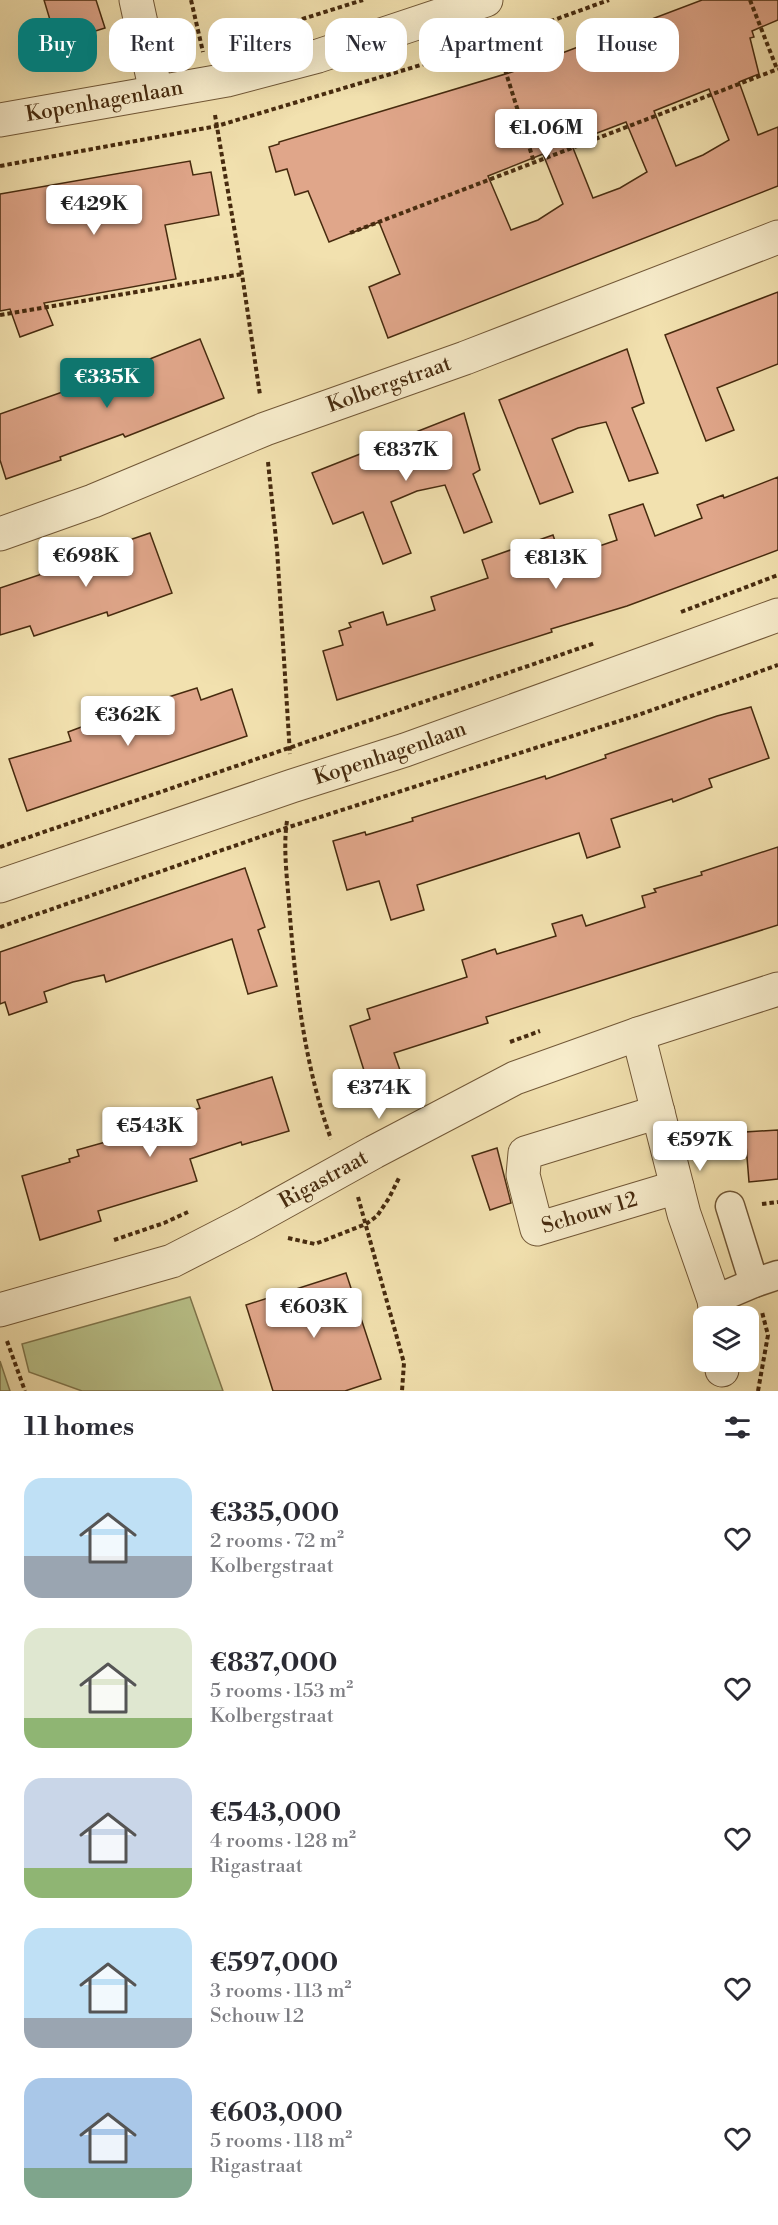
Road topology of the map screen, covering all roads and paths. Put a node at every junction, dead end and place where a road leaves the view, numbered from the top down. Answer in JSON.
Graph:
{"nodes":[{"id":1,"x":136,"y":0,"type":"edge"},
{"id":2,"x":191,"y":0,"type":"edge"},
{"id":3,"x":486,"y":0,"type":"edge"},
{"id":4,"x":750,"y":0,"type":"edge"},
{"id":5,"x":777,"y":69,"type":"edge"},
{"id":6,"x":506,"y":72,"type":"edge"},
{"id":7,"x":208,"y":84,"type":"junction"},
{"id":8,"x":156,"y":92,"type":"junction"},
{"id":9,"x":0,"y":120,"type":"edge"},
{"id":10,"x":534,"y":162,"type":"junction"},
{"id":11,"x":350,"y":233,"type":"dead end"},
{"id":12,"x":778,"y":237,"type":"edge"},
{"id":13,"x":242,"y":274,"type":"junction"},
{"id":14,"x":0,"y":315,"type":"edge"},
{"id":15,"x":265,"y":429,"type":"junction"},
{"id":16,"x":0,"y":534,"type":"edge"},
{"id":17,"x":778,"y":574,"type":"edge"},
{"id":18,"x":673,"y":615,"type":"dead end"},
{"id":19,"x":778,"y":615,"type":"edge"},
{"id":20,"x":597,"y":642,"type":"dead end"},
{"id":21,"x":778,"y":665,"type":"edge"},
{"id":22,"x":290,"y":748,"type":"junction"},
{"id":23,"x":292,"y":786,"type":"junction"},
{"id":24,"x":286,"y":828,"type":"junction"},
{"id":25,"x":0,"y":847,"type":"edge"},
{"id":26,"x":0,"y":886,"type":"edge"},
{"id":27,"x":0,"y":927,"type":"edge"},
{"id":28,"x":778,"y":989,"type":"edge"},
{"id":29,"x":638,"y":1034,"type":"junction"},
{"id":30,"x":658,"y":1112,"type":"junction"},
{"id":31,"x":344,"y":1168,"type":"junction"},
{"id":32,"x":677,"y":1187,"type":"junction"},
{"id":33,"x":730,"y":1206,"type":"dead end"},
{"id":34,"x":766,"y":1279,"type":"edge"},
{"id":35,"x":714,"y":1306,"type":"edge"},
{"id":36,"x":720,"y":1306,"type":"edge"},
{"id":37,"x":3,"y":1323,"type":"edge"},
{"id":38,"x":24,"y":1390,"type":"edge"},
{"id":39,"x":32,"y":1391,"type":"edge"},
{"id":40,"x":402,"y":1391,"type":"edge"},
{"id":41,"x":758,"y":1391,"type":"edge"}],
"edges":[{"from":1,"to":8,"type":"street"},
{"from":2,"to":7,"type":"path"},
{"from":3,"to":7,"type":"street","name":"Kopenhagenlaan"},
{"from":4,"to":5,"type":"path"},
{"from":5,"to":10,"type":"path"},
{"from":6,"to":10,"type":"path"},
{"from":7,"to":8,"type":"street","name":"Kopenhagenlaan"},
{"from":7,"to":13,"type":"path"},
{"from":8,"to":9,"type":"street","name":"Kopenhagenlaan"},
{"from":10,"to":11,"type":"path"},
{"from":12,"to":15,"type":"street","name":"Kolbergstraat"},
{"from":13,"to":14,"type":"path"},
{"from":13,"to":15,"type":"path"},
{"from":15,"to":16,"type":"street","name":"Kolbergstraat"},
{"from":15,"to":22,"type":"path"},
{"from":17,"to":18,"type":"path"},
{"from":19,"to":23,"type":"street","name":"Kopenhagenlaan"},
{"from":20,"to":22,"type":"path"},
{"from":21,"to":24,"type":"path"},
{"from":22,"to":23,"type":"path"},
{"from":22,"to":25,"type":"path"},
{"from":23,"to":24,"type":"path"},
{"from":23,"to":26,"type":"street","name":"Kopenhagenlaan"},
{"from":24,"to":27,"type":"path"},
{"from":24,"to":31,"type":"path"},
{"from":28,"to":29,"type":"street","name":"Rigastraat"},
{"from":29,"to":30,"type":"street"},
{"from":29,"to":31,"type":"street","name":"Rigastraat"},
{"from":30,"to":32,"type":"street"},
{"from":30,"to":32,"type":"street","name":"Schouw 12"},
{"from":31,"to":37,"type":"street","name":"Rigastraat"},
{"from":31,"to":40,"type":"path"},
{"from":32,"to":35,"type":"street"},
{"from":33,"to":34,"type":"street"},
{"from":34,"to":36,"type":"street"},
{"from":34,"to":41,"type":"path"},
{"from":37,"to":38,"type":"path"},
{"from":38,"to":39,"type":"path"}]}
